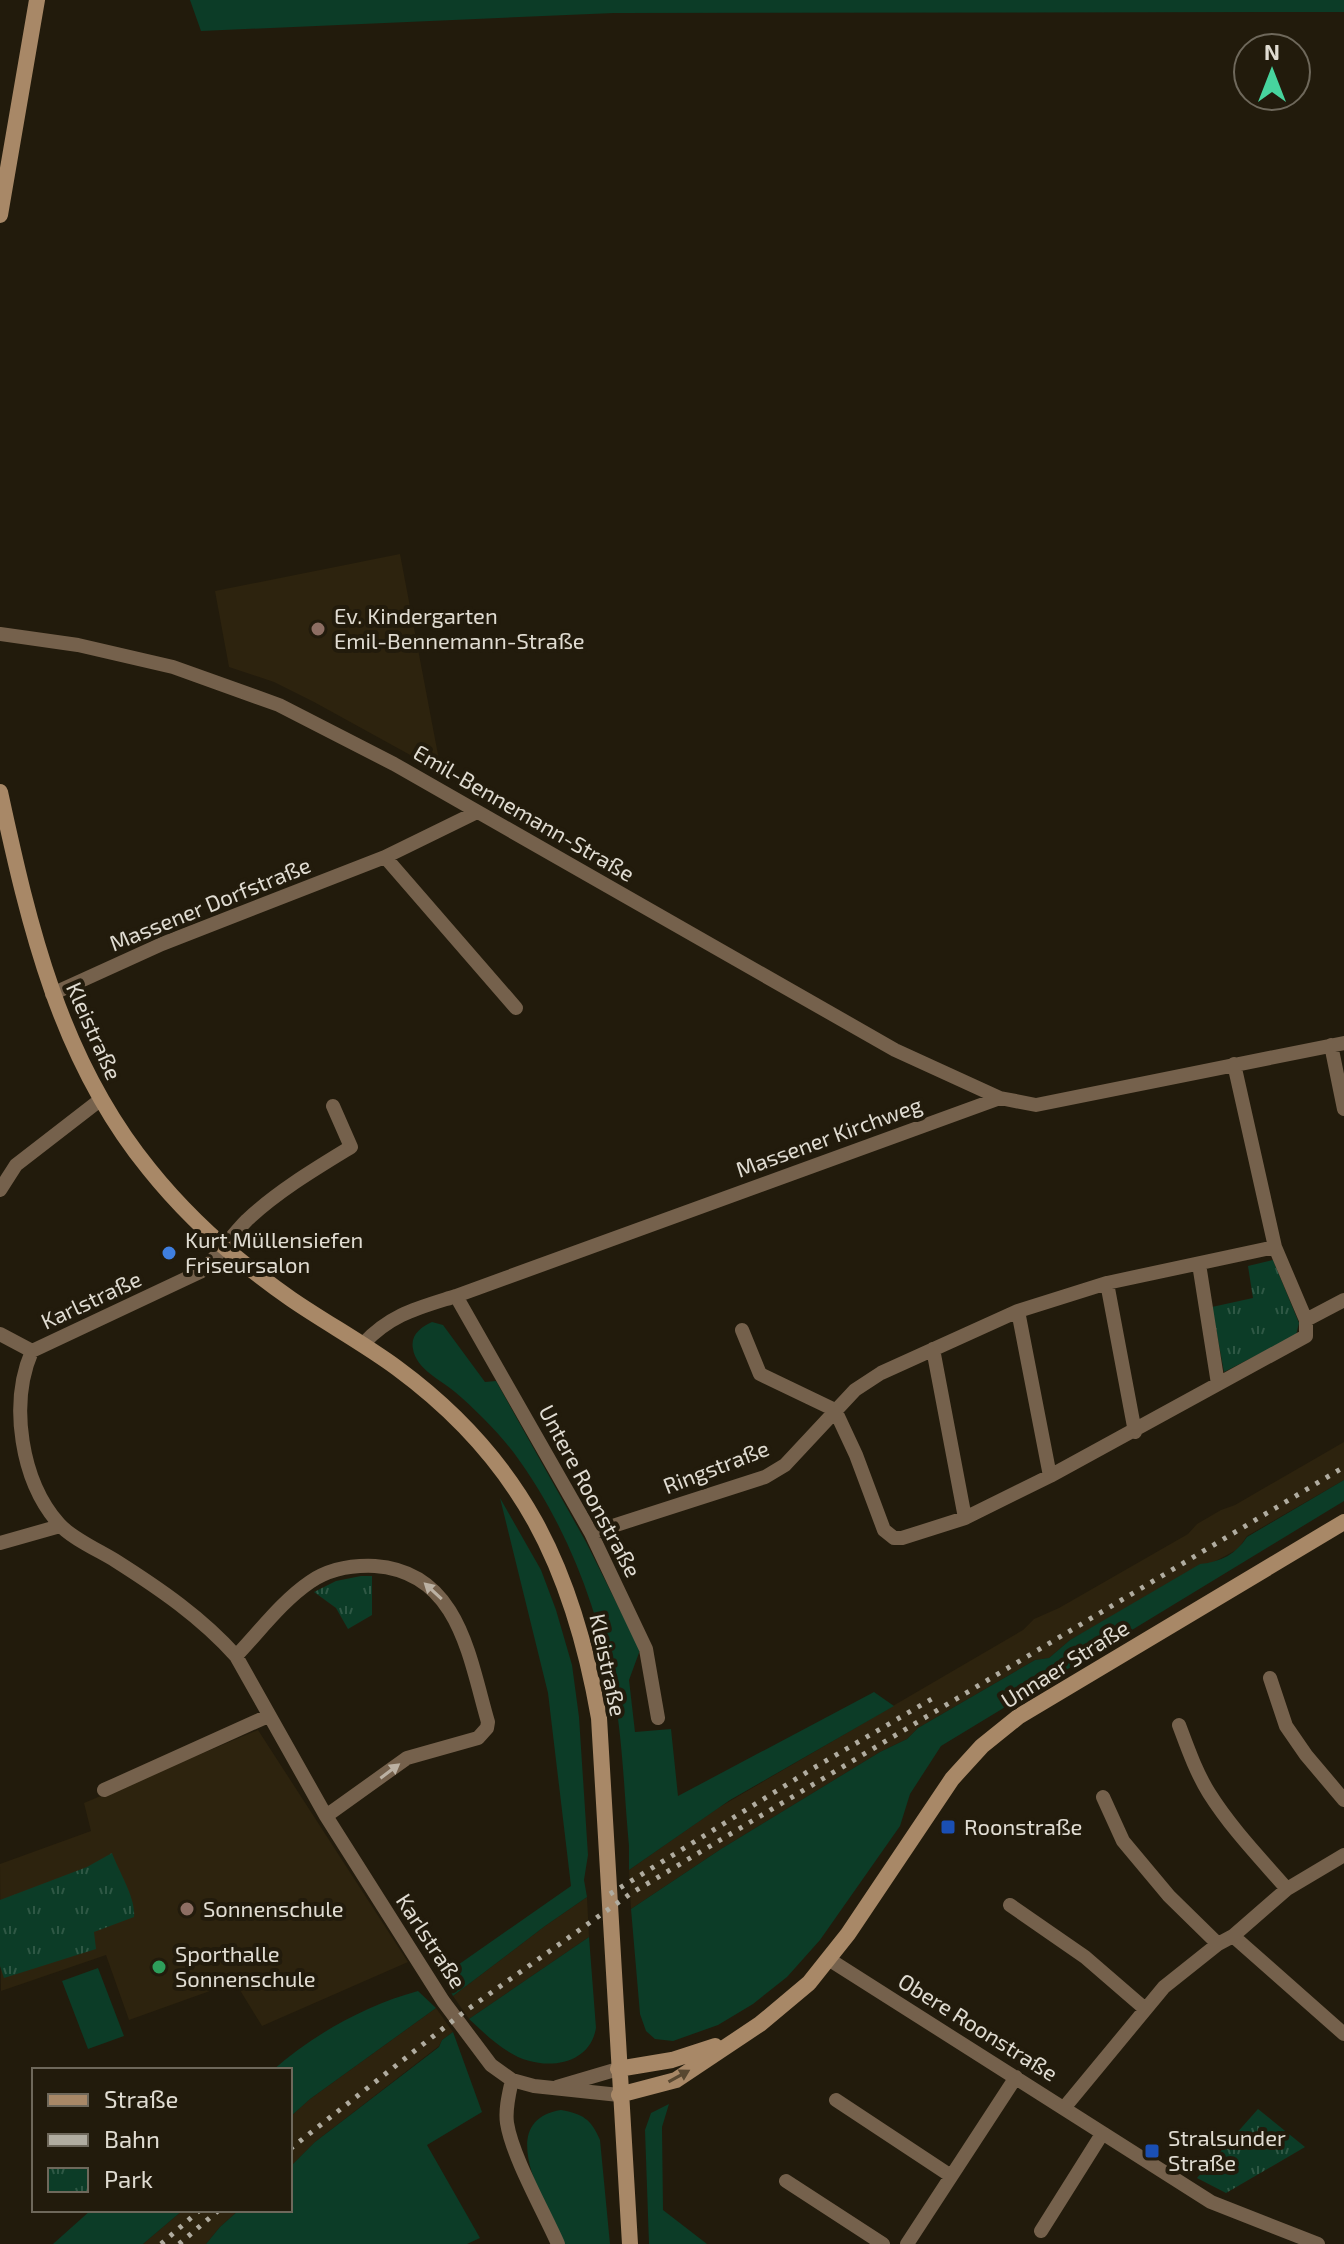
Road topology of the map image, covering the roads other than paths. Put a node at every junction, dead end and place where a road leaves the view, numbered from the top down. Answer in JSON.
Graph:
{"nodes":[{"id":1,"x":37,"y":0,"type":"edge"},
{"id":2,"x":0,"y":215,"type":"edge"},
{"id":3,"x":0,"y":634,"type":"edge"},
{"id":4,"x":0,"y":792,"type":"edge"},
{"id":5,"x":477,"y":812,"type":"junction"},
{"id":6,"x":385,"y":857,"type":"junction"},
{"id":7,"x":52,"y":994,"type":"junction"},
{"id":8,"x":516,"y":1008,"type":"dead end"},
{"id":9,"x":1338,"y":1044,"type":"edge"},
{"id":10,"x":1234,"y":1064,"type":"junction"},
{"id":11,"x":1000,"y":1098,"type":"junction"},
{"id":12,"x":100,"y":1100,"type":"junction"},
{"id":13,"x":333,"y":1106,"type":"dead end"},
{"id":14,"x":1344,"y":1109,"type":"edge"},
{"id":15,"x":0,"y":1190,"type":"edge"},
{"id":16,"x":224,"y":1247,"type":"junction"},
{"id":17,"x":1275,"y":1247,"type":"junction"},
{"id":18,"x":1199,"y":1264,"type":"junction"},
{"id":19,"x":1107,"y":1283,"type":"junction"},
{"id":20,"x":456,"y":1296,"type":"junction"},
{"id":21,"x":1344,"y":1300,"type":"edge"},
{"id":22,"x":1018,"y":1311,"type":"junction"},
{"id":23,"x":1306,"y":1320,"type":"junction"},
{"id":24,"x":742,"y":1330,"type":"dead end"},
{"id":25,"x":0,"y":1334,"type":"edge"},
{"id":26,"x":363,"y":1344,"type":"junction"},
{"id":27,"x":933,"y":1349,"type":"junction"},
{"id":28,"x":32,"y":1351,"type":"junction"},
{"id":29,"x":1218,"y":1384,"type":"junction"},
{"id":30,"x":835,"y":1410,"type":"junction"},
{"id":31,"x":1135,"y":1432,"type":"junction"},
{"id":32,"x":1050,"y":1476,"type":"junction"},
{"id":33,"x":965,"y":1518,"type":"junction"},
{"id":34,"x":1344,"y":1522,"type":"edge"},
{"id":35,"x":60,"y":1526,"type":"junction"},
{"id":36,"x":591,"y":1533,"type":"junction"},
{"id":37,"x":0,"y":1543,"type":"edge"},
{"id":38,"x":236,"y":1656,"type":"junction"},
{"id":39,"x":1270,"y":1678,"type":"dead end"},
{"id":40,"x":268,"y":1716,"type":"junction"},
{"id":41,"x":658,"y":1718,"type":"dead end"},
{"id":42,"x":1179,"y":1725,"type":"dead end"},
{"id":43,"x":104,"y":1790,"type":"dead end"},
{"id":44,"x":1103,"y":1797,"type":"dead end"},
{"id":45,"x":1344,"y":1800,"type":"edge"},
{"id":46,"x":326,"y":1816,"type":"junction"},
{"id":47,"x":1344,"y":1855,"type":"edge"},
{"id":48,"x":1287,"y":1889,"type":"junction"},
{"id":49,"x":1010,"y":1905,"type":"dead end"},
{"id":50,"x":1233,"y":1936,"type":"junction"},
{"id":51,"x":1218,"y":1944,"type":"junction"},
{"id":52,"x":830,"y":1960,"type":"junction"},
{"id":53,"x":1144,"y":2008,"type":"junction"},
{"id":54,"x":1344,"y":2034,"type":"edge"},
{"id":55,"x":732,"y":2041,"type":"junction"},
{"id":56,"x":618,"y":2069,"type":"junction"},
{"id":57,"x":1016,"y":2077,"type":"junction"},
{"id":58,"x":512,"y":2080,"type":"junction"},
{"id":59,"x":549,"y":2089,"type":"junction"},
{"id":60,"x":619,"y":2095,"type":"junction"},
{"id":61,"x":836,"y":2100,"type":"dead end"},
{"id":62,"x":1064,"y":2108,"type":"junction"},
{"id":63,"x":1102,"y":2134,"type":"junction"},
{"id":64,"x":951,"y":2176,"type":"junction"},
{"id":65,"x":786,"y":2181,"type":"dead end"},
{"id":66,"x":1041,"y":2231,"type":"dead end"},
{"id":67,"x":558,"y":2244,"type":"edge"},
{"id":68,"x":630,"y":2244,"type":"edge"},
{"id":69,"x":883,"y":2244,"type":"edge"},
{"id":70,"x":907,"y":2244,"type":"edge"},
{"id":71,"x":1318,"y":2244,"type":"edge"}],
"edges":[{"from":1,"to":2,"type":"main road"},
{"from":3,"to":5,"type":"street","name":"Emil-Bennemann-Straße"},
{"from":4,"to":7,"type":"main road","name":"Kleistraße"},
{"from":5,"to":6,"type":"street","name":"Massener Dorfstraße"},
{"from":5,"to":11,"type":"street","name":"Emil-Bennemann-Straße"},
{"from":6,"to":7,"type":"street","name":"Massener Dorfstraße"},
{"from":6,"to":8,"type":"street"},
{"from":7,"to":12,"type":"main road","name":"Kleistraße"},
{"from":9,"to":10,"type":"street","name":"Massener Kirchweg"},
{"from":9,"to":14,"type":"street","name":"Massener Kirchweg"},
{"from":10,"to":11,"type":"street","name":"Massener Kirchweg"},
{"from":10,"to":17,"type":"street"},
{"from":11,"to":20,"type":"street","name":"Massener Kirchweg"},
{"from":12,"to":15,"type":"street"},
{"from":12,"to":16,"type":"main road","name":"Kleistraße"},
{"from":13,"to":16,"type":"street"},
{"from":16,"to":26,"type":"main road","name":"Kleistraße"},
{"from":16,"to":28,"type":"street","name":"Karlstraße"},
{"from":17,"to":18,"type":"street","name":"Ringstraße"},
{"from":17,"to":23,"type":"street"},
{"from":18,"to":19,"type":"street","name":"Ringstraße"},
{"from":18,"to":29,"type":"street"},
{"from":19,"to":22,"type":"street","name":"Ringstraße"},
{"from":19,"to":31,"type":"street"},
{"from":20,"to":26,"type":"street","name":"Massener Kirchweg"},
{"from":20,"to":36,"type":"street","name":"Untere Roonstraße"},
{"from":21,"to":23,"type":"street"},
{"from":22,"to":27,"type":"street","name":"Ringstraße"},
{"from":22,"to":32,"type":"street"},
{"from":23,"to":29,"type":"street"},
{"from":24,"to":30,"type":"street"},
{"from":25,"to":28,"type":"street"},
{"from":26,"to":56,"type":"main road","name":"Kleistraße"},
{"from":27,"to":30,"type":"street","name":"Ringstraße"},
{"from":27,"to":33,"type":"street"},
{"from":28,"to":35,"type":"street","name":"Karlstraße"},
{"from":29,"to":31,"type":"street"},
{"from":30,"to":33,"type":"street"},
{"from":30,"to":36,"type":"street","name":"Ringstraße"},
{"from":31,"to":32,"type":"street"},
{"from":32,"to":33,"type":"street"},
{"from":34,"to":52,"type":"main road","name":"Unnaer Straße"},
{"from":35,"to":37,"type":"street"},
{"from":35,"to":38,"type":"street","name":"Karlstraße"},
{"from":36,"to":41,"type":"street","name":"Untere Roonstraße"},
{"from":38,"to":40,"type":"street","name":"Karlstraße"},
{"from":46,"to":38,"type":"street","one_way":true},
{"from":39,"to":45,"type":"street"},
{"from":40,"to":43,"type":"street"},
{"from":40,"to":46,"type":"street","name":"Karlstraße"},
{"from":42,"to":48,"type":"street"},
{"from":44,"to":51,"type":"street"},
{"from":46,"to":58,"type":"street","name":"Karlstraße"},
{"from":47,"to":48,"type":"street"},
{"from":48,"to":50,"type":"street"},
{"from":49,"to":53,"type":"street"},
{"from":50,"to":51,"type":"street"},
{"from":50,"to":54,"type":"street"},
{"from":51,"to":53,"type":"street"},
{"from":52,"to":55,"type":"main road","name":"Unnaer Straße"},
{"from":52,"to":57,"type":"street","name":"Obere Roonstraße"},
{"from":53,"to":62,"type":"street"},
{"from":55,"to":56,"type":"main road","name":"Unnaer Straße"},
{"from":60,"to":55,"type":"main road","name":"Unnaer Straße","one_way":true},
{"from":56,"to":59,"type":"street","name":"Karlstraße"},
{"from":56,"to":60,"type":"main road","name":"Kleistraße"},
{"from":57,"to":62,"type":"street","name":"Obere Roonstraße"},
{"from":57,"to":64,"type":"street"},
{"from":58,"to":59,"type":"street","name":"Karlstraße"},
{"from":58,"to":67,"type":"street"},
{"from":59,"to":60,"type":"street","name":"Karlstraße"},
{"from":60,"to":68,"type":"main road","name":"Kleistraße"},
{"from":61,"to":64,"type":"street"},
{"from":62,"to":63,"type":"street","name":"Obere Roonstraße"},
{"from":63,"to":66,"type":"street"},
{"from":63,"to":71,"type":"street","name":"Obere Roonstraße"},
{"from":64,"to":70,"type":"street"},
{"from":65,"to":69,"type":"street"}]}
